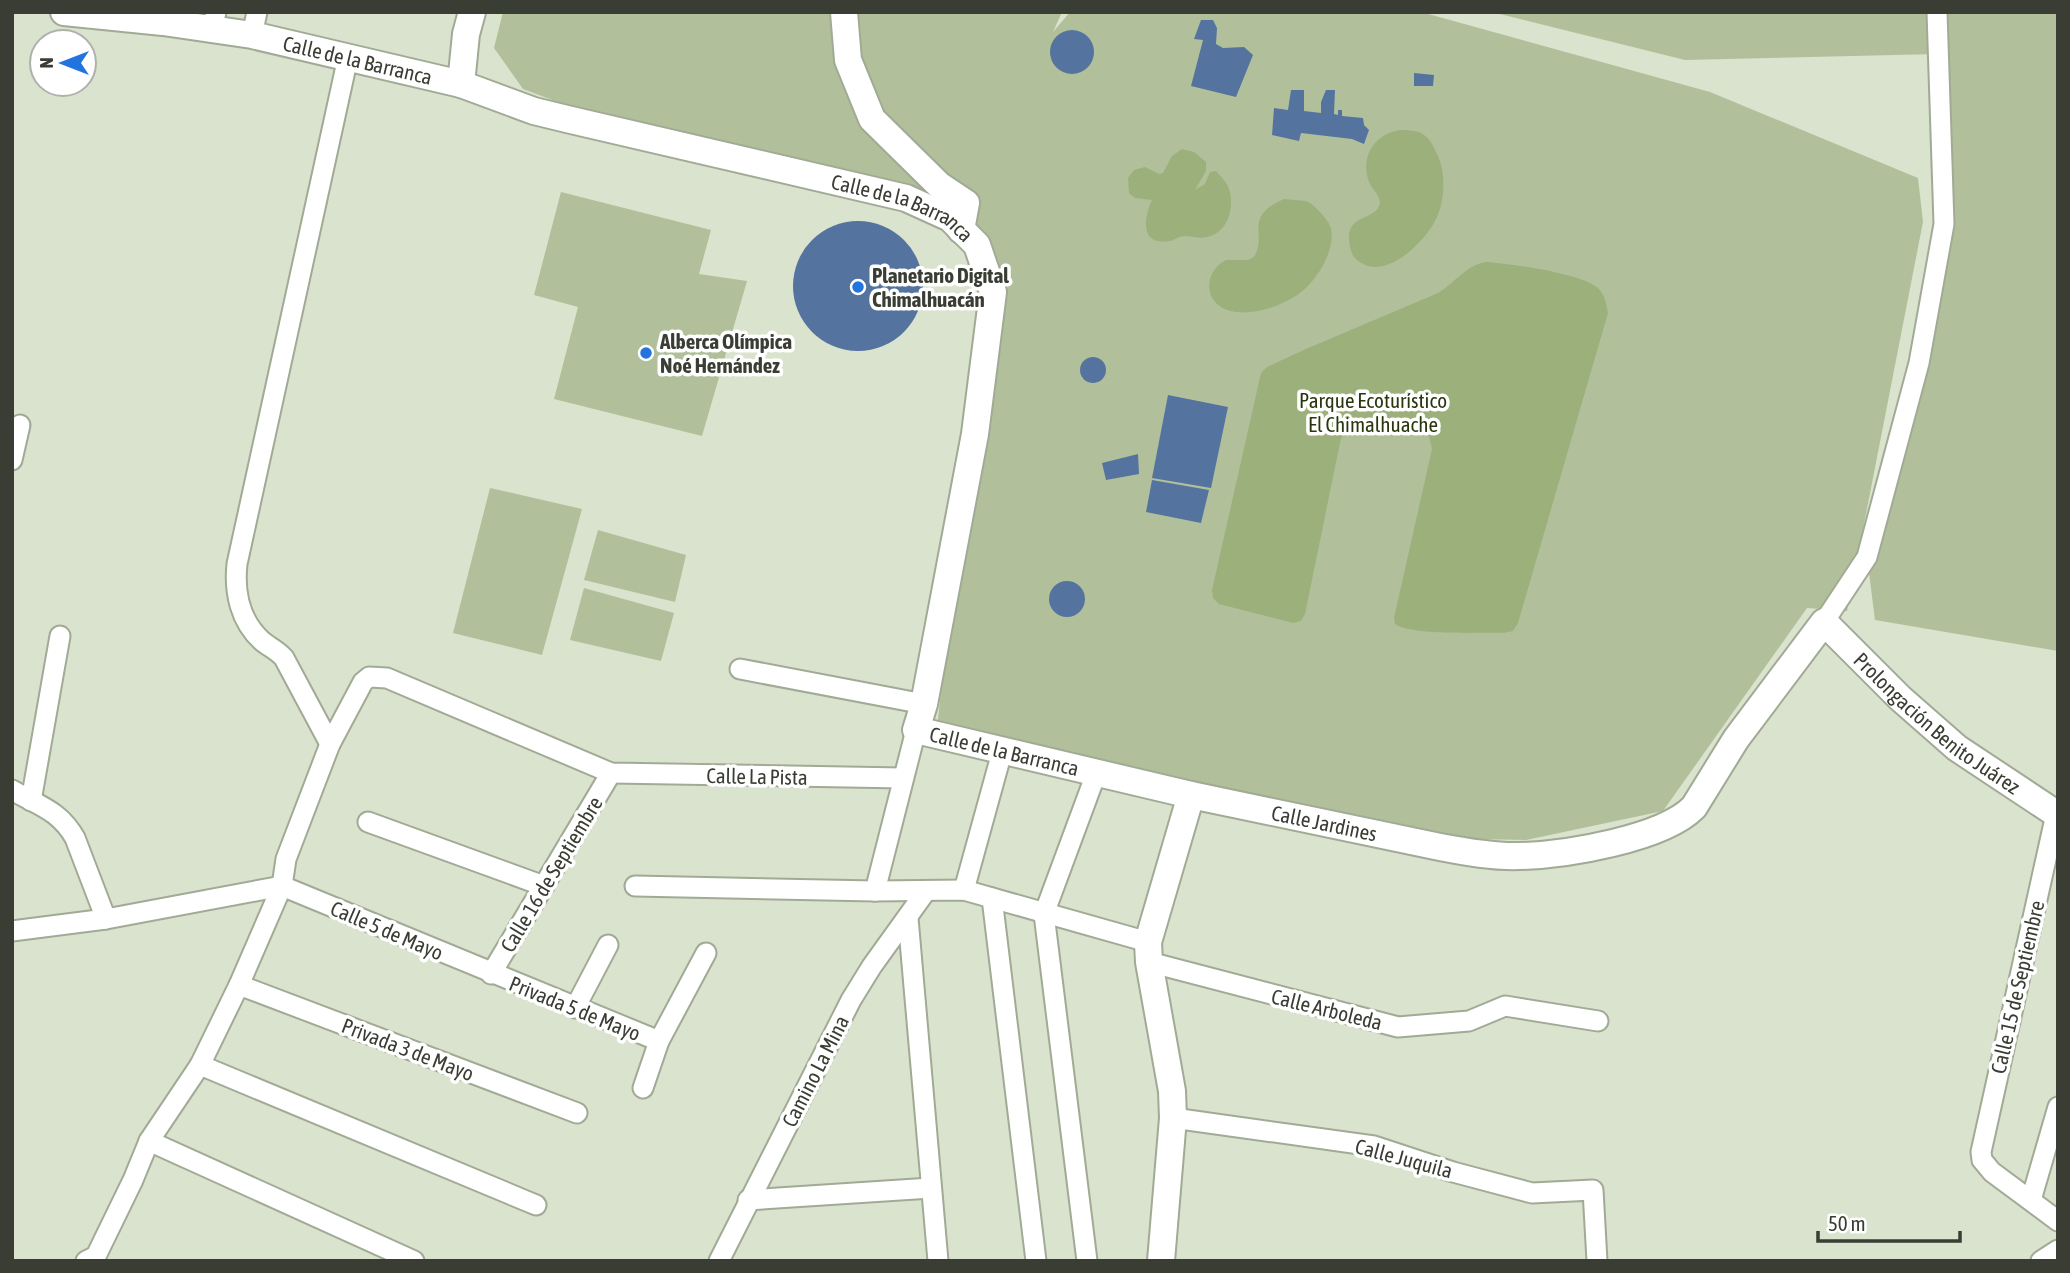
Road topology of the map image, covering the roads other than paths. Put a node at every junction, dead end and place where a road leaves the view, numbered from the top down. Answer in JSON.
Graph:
{"nodes":[{"id":1,"x":64,"y":12,"type":"edge"},
{"id":2,"x":471,"y":12,"type":"edge"},
{"id":3,"x":844,"y":12,"type":"edge"},
{"id":4,"x":1937,"y":12,"type":"edge"},
{"id":5,"x":164,"y":17,"type":"edge"},
{"id":6,"x":214,"y":21,"type":"edge"},
{"id":7,"x":254,"y":24,"type":"edge"},
{"id":8,"x":348,"y":58,"type":"junction"},
{"id":9,"x":461,"y":84,"type":"junction"},
{"id":10,"x":961,"y":230,"type":"junction"},
{"id":11,"x":20,"y":425,"type":"dead end"},
{"id":12,"x":12,"y":460,"type":"edge"},
{"id":13,"x":1824,"y":622,"type":"junction"},
{"id":14,"x":60,"y":636,"type":"dead end"},
{"id":15,"x":740,"y":668,"type":"dead end"},
{"id":16,"x":924,"y":704,"type":"junction"},
{"id":17,"x":916,"y":730,"type":"junction"},
{"id":18,"x":330,"y":744,"type":"junction"},
{"id":19,"x":1002,"y":752,"type":"junction"},
{"id":20,"x":1097,"y":771,"type":"junction"},
{"id":21,"x":611,"y":773,"type":"junction"},
{"id":22,"x":903,"y":778,"type":"junction"},
{"id":23,"x":12,"y":790,"type":"edge"},
{"id":24,"x":1191,"y":796,"type":"junction"},
{"id":25,"x":30,"y":801,"type":"junction"},
{"id":26,"x":2057,"y":814,"type":"edge"},
{"id":27,"x":368,"y":822,"type":"dead end"},
{"id":28,"x":282,"y":886,"type":"junction"},
{"id":29,"x":544,"y":886,"type":"junction"},
{"id":30,"x":635,"y":886,"type":"dead end"},
{"id":31,"x":964,"y":890,"type":"junction"},
{"id":32,"x":875,"y":891,"type":"junction"},
{"id":33,"x":926,"y":891,"type":"junction"},
{"id":34,"x":992,"y":898,"type":"junction"},
{"id":35,"x":1044,"y":914,"type":"junction"},
{"id":36,"x":908,"y":918,"type":"junction"},
{"id":37,"x":106,"y":919,"type":"junction"},
{"id":38,"x":14,"y":925,"type":"edge"},
{"id":39,"x":608,"y":945,"type":"dead end"},
{"id":40,"x":1148,"y":952,"type":"junction"},
{"id":41,"x":706,"y":953,"type":"dead end"},
{"id":42,"x":491,"y":974,"type":"junction"},
{"id":43,"x":239,"y":985,"type":"junction"},
{"id":44,"x":575,"y":1008,"type":"junction"},
{"id":45,"x":1598,"y":1021,"type":"dead end"},
{"id":46,"x":659,"y":1041,"type":"junction"},
{"id":47,"x":200,"y":1065,"type":"junction"},
{"id":48,"x":643,"y":1088,"type":"dead end"},
{"id":49,"x":2058,"y":1107,"type":"edge"},
{"id":50,"x":577,"y":1113,"type":"dead end"},
{"id":51,"x":1173,"y":1118,"type":"junction"},
{"id":52,"x":149,"y":1141,"type":"junction"},
{"id":53,"x":931,"y":1188,"type":"junction"},
{"id":54,"x":748,"y":1200,"type":"junction"},
{"id":55,"x":2031,"y":1200,"type":"junction"},
{"id":56,"x":536,"y":1205,"type":"dead end"},
{"id":57,"x":2058,"y":1221,"type":"edge"},
{"id":58,"x":2058,"y":1250,"type":"edge"},
{"id":59,"x":1162,"y":1260,"type":"edge"},
{"id":60,"x":86,"y":1261,"type":"edge"},
{"id":61,"x":414,"y":1261,"type":"edge"},
{"id":62,"x":719,"y":1261,"type":"edge"},
{"id":63,"x":938,"y":1261,"type":"edge"},
{"id":64,"x":1036,"y":1261,"type":"edge"},
{"id":65,"x":1087,"y":1261,"type":"edge"},
{"id":66,"x":1597,"y":1261,"type":"edge"},
{"id":67,"x":2041,"y":1261,"type":"edge"}],
"edges":[{"from":1,"to":5,"type":"main road","name":"Calle de la Barranca"},
{"from":2,"to":9,"type":"main road"},
{"from":3,"to":10,"type":"main road"},
{"from":4,"to":13,"type":"street"},
{"from":5,"to":6,"type":"main road","name":"Calle de la Barranca"},
{"from":6,"to":7,"type":"main road","name":"Calle de la Barranca"},
{"from":7,"to":8,"type":"main road","name":"Calle de la Barranca"},
{"from":8,"to":9,"type":"main road","name":"Calle de la Barranca"},
{"from":8,"to":18,"type":"street"},
{"from":9,"to":10,"type":"main road","name":"Calle de la Barranca"},
{"from":10,"to":16,"type":"main road","name":"Calle de la Barranca"},
{"from":11,"to":12,"type":"street"},
{"from":13,"to":24,"type":"main road","name":"Calle Jardines"},
{"from":13,"to":26,"type":"main road","name":"Prolongación Benito Juárez"},
{"from":14,"to":25,"type":"street"},
{"from":15,"to":16,"type":"street"},
{"from":16,"to":17,"type":"main road","name":"Calle de la Barranca"},
{"from":17,"to":19,"type":"main road","name":"Calle de la Barranca"},
{"from":17,"to":22,"type":"street"},
{"from":18,"to":21,"type":"street"},
{"from":18,"to":28,"type":"street"},
{"from":19,"to":20,"type":"main road","name":"Calle de la Barranca"},
{"from":19,"to":31,"type":"street"},
{"from":20,"to":24,"type":"main road","name":"Calle de la Barranca"},
{"from":20,"to":35,"type":"street"},
{"from":21,"to":22,"type":"street","name":"Calle La Pista"},
{"from":21,"to":29,"type":"street","name":"Calle 16 de Septiembre"},
{"from":22,"to":32,"type":"street"},
{"from":23,"to":25,"type":"street"},
{"from":24,"to":40,"type":"main road"},
{"from":25,"to":37,"type":"street"},
{"from":26,"to":55,"type":"street","name":"Calle 15 de Septiembre"},
{"from":27,"to":29,"type":"street"},
{"from":28,"to":37,"type":"street"},
{"from":28,"to":42,"type":"street","name":"Calle 5 de Mayo"},
{"from":28,"to":43,"type":"street"},
{"from":29,"to":42,"type":"street","name":"Calle 16 de Septiembre"},
{"from":30,"to":32,"type":"street","name":"Calle Arboleda"},
{"from":31,"to":33,"type":"street","name":"Calle Arboleda"},
{"from":31,"to":34,"type":"street","name":"Calle Arboleda"},
{"from":32,"to":33,"type":"street","name":"Calle Arboleda"},
{"from":33,"to":36,"type":"street","name":"Camino La Mina"},
{"from":34,"to":35,"type":"street","name":"Calle Arboleda"},
{"from":34,"to":64,"type":"street"},
{"from":35,"to":40,"type":"street","name":"Calle Arboleda"},
{"from":35,"to":65,"type":"street"},
{"from":36,"to":53,"type":"street"},
{"from":36,"to":54,"type":"street","name":"Camino La Mina"},
{"from":37,"to":38,"type":"street"},
{"from":39,"to":44,"type":"street"},
{"from":40,"to":45,"type":"street","name":"Calle Arboleda"},
{"from":40,"to":51,"type":"main road"},
{"from":41,"to":46,"type":"street","name":"Privada 5 de Mayo"},
{"from":42,"to":44,"type":"street","name":"Privada 5 de Mayo"},
{"from":43,"to":47,"type":"street"},
{"from":43,"to":50,"type":"street","name":"Privada 3 de Mayo"},
{"from":44,"to":46,"type":"street","name":"Privada 5 de Mayo"},
{"from":46,"to":48,"type":"street","name":"Privada 5 de Mayo"},
{"from":47,"to":52,"type":"street"},
{"from":47,"to":56,"type":"street"},
{"from":49,"to":55,"type":"street"},
{"from":51,"to":59,"type":"main road"},
{"from":51,"to":66,"type":"street","name":"Calle Juquila"},
{"from":52,"to":60,"type":"street"},
{"from":52,"to":61,"type":"street"},
{"from":53,"to":54,"type":"street"},
{"from":53,"to":63,"type":"street"},
{"from":54,"to":62,"type":"street","name":"Camino La Mina"},
{"from":55,"to":57,"type":"street"},
{"from":58,"to":67,"type":"street"}]}
